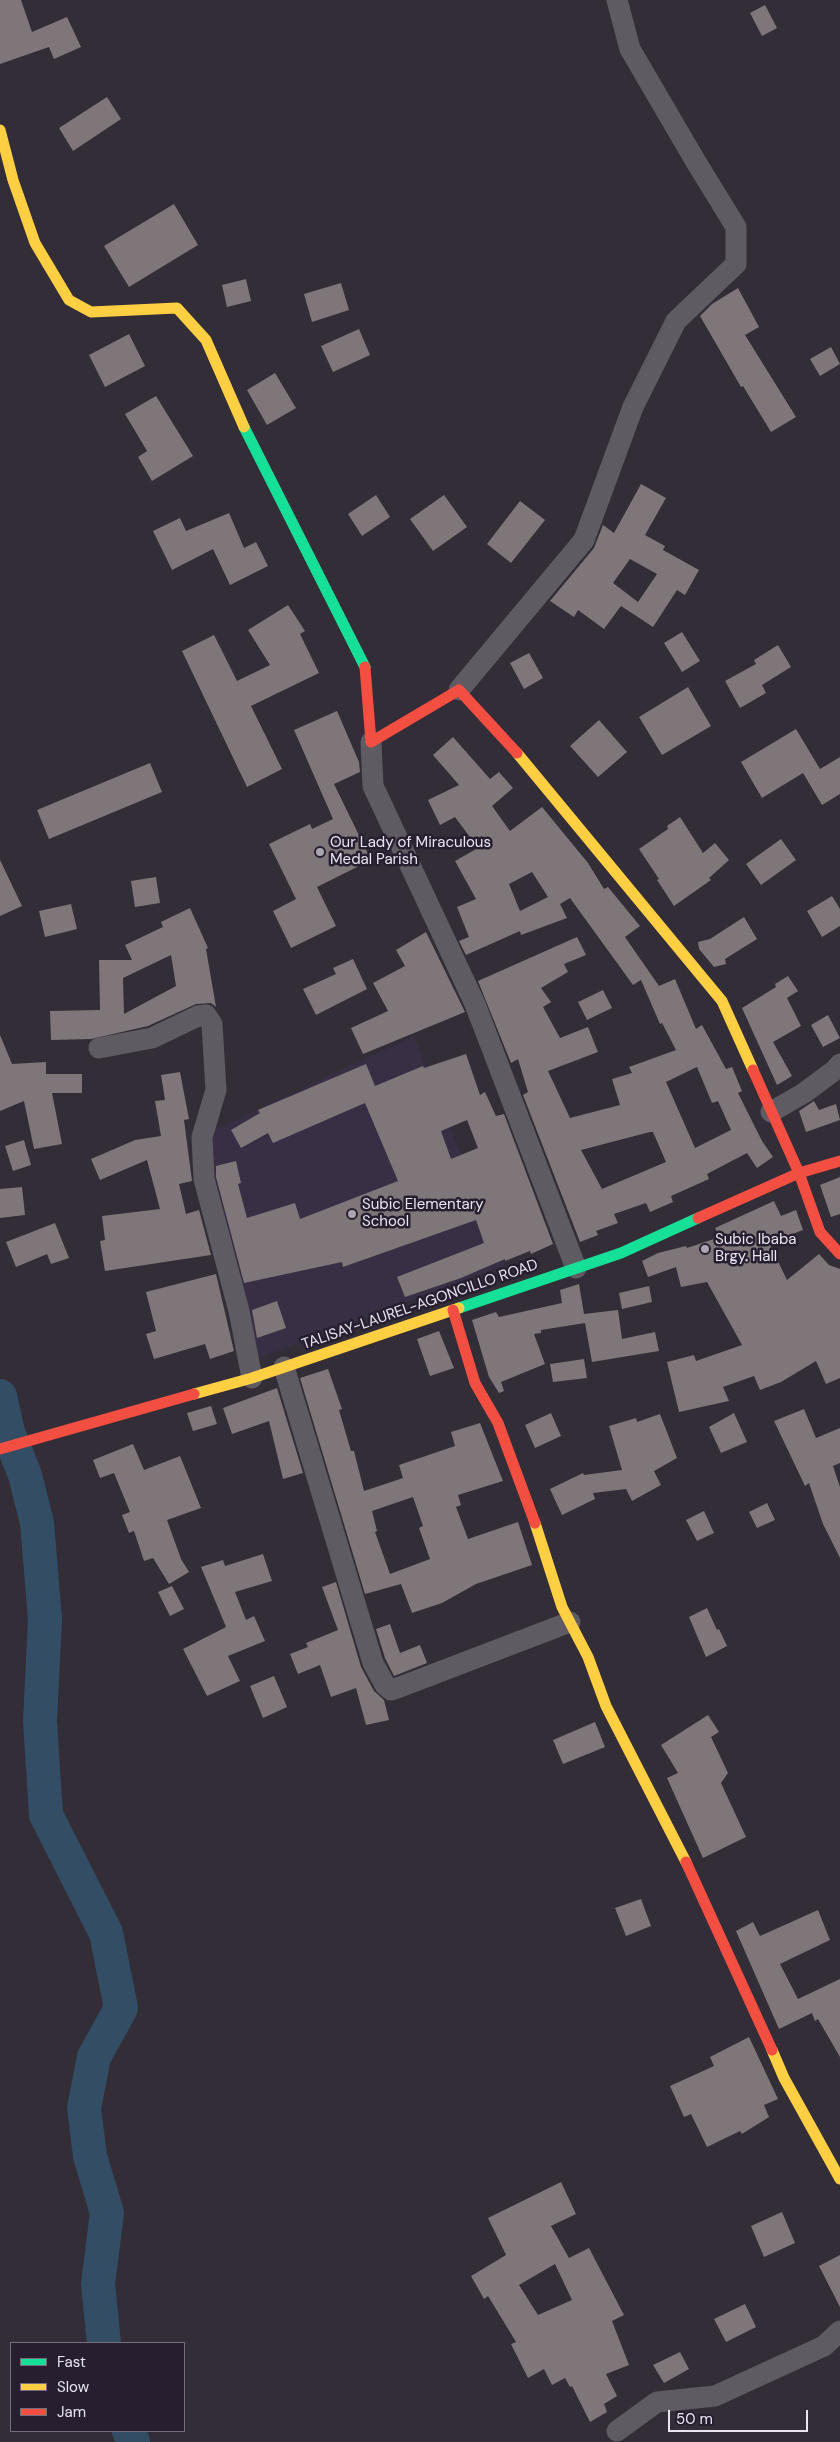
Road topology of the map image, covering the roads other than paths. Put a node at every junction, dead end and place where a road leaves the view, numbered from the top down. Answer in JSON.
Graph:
{"nodes":[{"id":1,"x":617,"y":0,"type":"edge"},
{"id":2,"x":0,"y":130,"type":"edge"},
{"id":3,"x":459,"y":690,"type":"junction"},
{"id":4,"x":371,"y":742,"type":"junction"},
{"id":5,"x":99,"y":1048,"type":"dead end"},
{"id":6,"x":840,"y":1064,"type":"edge"},
{"id":7,"x":771,"y":1112,"type":"junction"},
{"id":8,"x":840,"y":1161,"type":"edge"},
{"id":9,"x":799,"y":1173,"type":"junction"},
{"id":10,"x":840,"y":1254,"type":"edge"},
{"id":11,"x":576,"y":1268,"type":"junction"},
{"id":12,"x":453,"y":1310,"type":"junction"},
{"id":13,"x":284,"y":1367,"type":"junction"},
{"id":14,"x":252,"y":1378,"type":"junction"},
{"id":15,"x":0,"y":1449,"type":"edge"},
{"id":16,"x":570,"y":1622,"type":"junction"},
{"id":17,"x":840,"y":2179,"type":"edge"},
{"id":18,"x":840,"y":2331,"type":"edge"},
{"id":19,"x":617,"y":2431,"type":"dead end"}],
"edges":[{"from":1,"to":3,"type":"street"},
{"from":2,"to":4,"type":"street"},
{"from":3,"to":4,"type":"street"},
{"from":3,"to":7,"type":"street"},
{"from":4,"to":11,"type":"street"},
{"from":5,"to":14,"type":"street"},
{"from":6,"to":7,"type":"street"},
{"from":7,"to":9,"type":"street"},
{"from":8,"to":9,"type":"street","name":"TALISAY-LAUREL-AGONCILLO ROAD"},
{"from":9,"to":10,"type":"street"},
{"from":9,"to":11,"type":"street","name":"TALISAY-LAUREL-AGONCILLO ROAD"},
{"from":11,"to":12,"type":"street","name":"TALISAY-LAUREL-AGONCILLO ROAD"},
{"from":12,"to":13,"type":"street","name":"TALISAY-LAUREL-AGONCILLO ROAD"},
{"from":12,"to":16,"type":"street"},
{"from":13,"to":14,"type":"street","name":"TALISAY-LAUREL-AGONCILLO ROAD"},
{"from":13,"to":16,"type":"street"},
{"from":14,"to":15,"type":"street","name":"TALISAY-LAUREL-AGONCILLO ROAD"},
{"from":16,"to":17,"type":"street"},
{"from":18,"to":19,"type":"street"}]}
